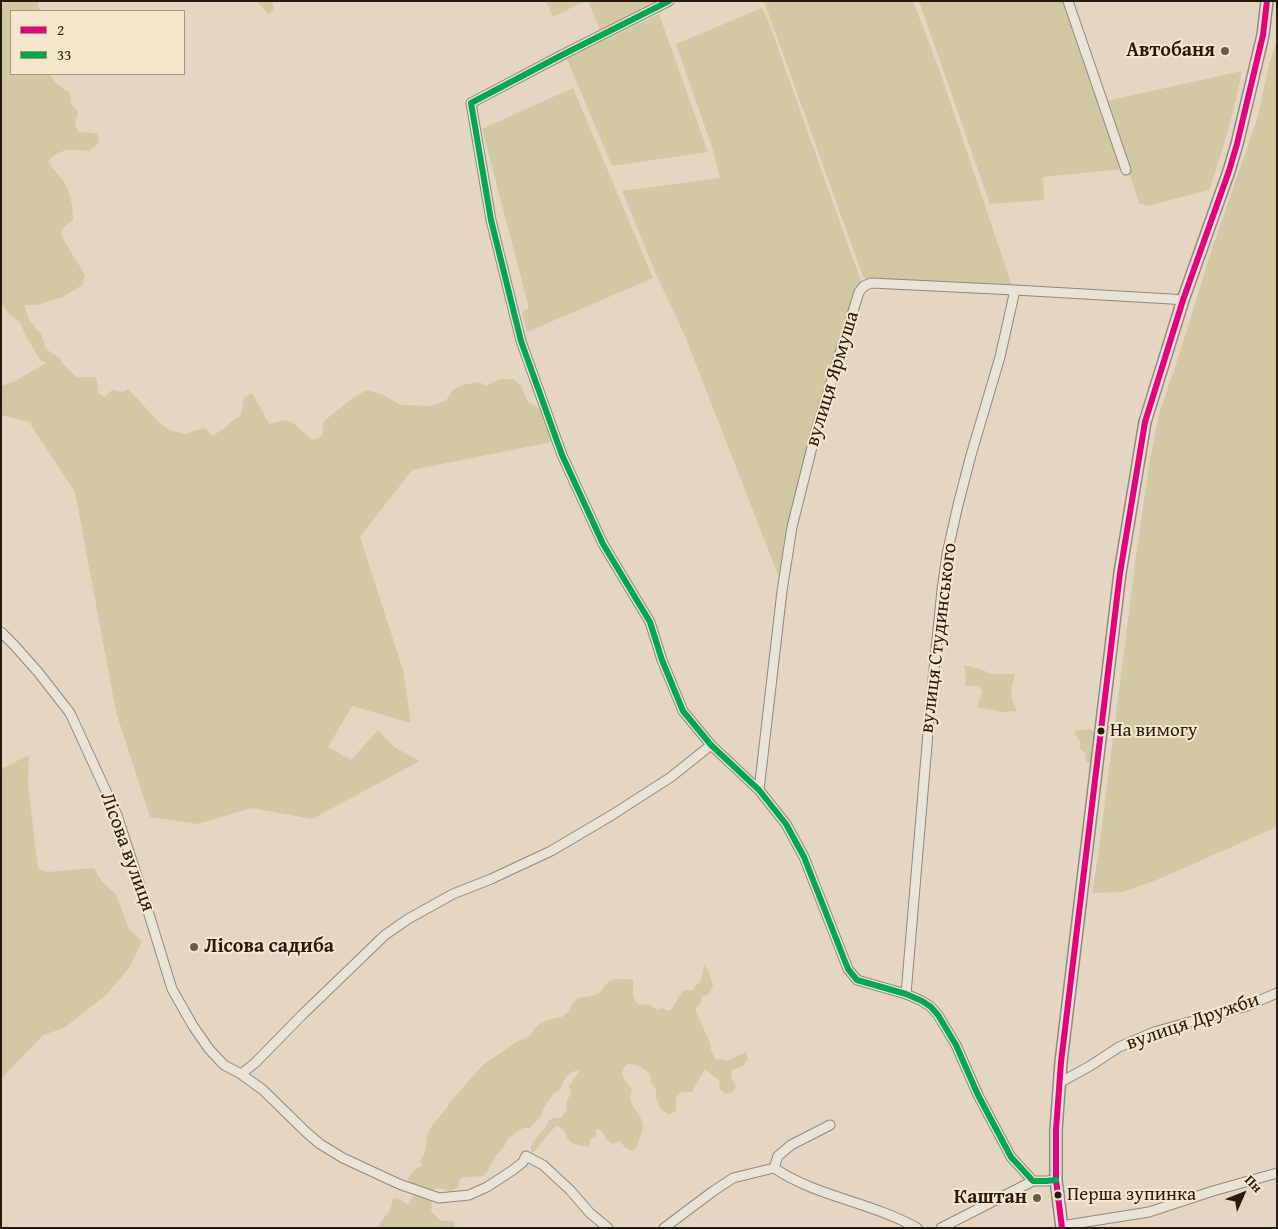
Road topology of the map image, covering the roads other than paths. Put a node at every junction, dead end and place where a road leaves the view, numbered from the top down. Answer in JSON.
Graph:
{"nodes":[{"id":1,"x":669,"y":1,"type":"edge"},
{"id":2,"x":1068,"y":1,"type":"edge"},
{"id":3,"x":1267,"y":1,"type":"edge"},
{"id":4,"x":1126,"y":170,"type":"dead end"},
{"id":5,"x":1015,"y":290,"type":"junction"},
{"id":6,"x":1183,"y":300,"type":"junction"},
{"id":7,"x":1,"y":632,"type":"edge"},
{"id":8,"x":711,"y":746,"type":"junction"},
{"id":9,"x":759,"y":790,"type":"junction"},
{"id":10,"x":1277,"y":993,"type":"edge"},
{"id":11,"x":906,"y":994,"type":"junction"},
{"id":12,"x":241,"y":1074,"type":"junction"},
{"id":13,"x":1059,"y":1083,"type":"junction"},
{"id":14,"x":830,"y":1125,"type":"dead end"},
{"id":15,"x":774,"y":1168,"type":"junction"},
{"id":16,"x":1277,"y":1173,"type":"edge"},
{"id":17,"x":1056,"y":1180,"type":"junction"},
{"id":18,"x":1033,"y":1181,"type":"junction"},
{"id":19,"x":1062,"y":1227,"type":"edge"},
{"id":20,"x":608,"y":1228,"type":"edge"},
{"id":21,"x":664,"y":1228,"type":"edge"},
{"id":22,"x":917,"y":1228,"type":"edge"},
{"id":23,"x":941,"y":1228,"type":"edge"}],
"edges":[{"from":1,"to":8,"type":"street"},
{"from":2,"to":4,"type":"street"},
{"from":3,"to":6,"type":"street"},
{"from":5,"to":6,"type":"street","name":"вулиця Ярмуша"},
{"from":5,"to":9,"type":"street","name":"вулиця Ярмуша"},
{"from":5,"to":11,"type":"street","name":"вулиця Студинського"},
{"from":6,"to":13,"type":"street"},
{"from":7,"to":12,"type":"street","name":"Лісова вулиця"},
{"from":8,"to":9,"type":"street"},
{"from":8,"to":12,"type":"street"},
{"from":9,"to":11,"type":"street"},
{"from":10,"to":13,"type":"street","name":"вулиця Дружби"},
{"from":11,"to":18,"type":"street"},
{"from":12,"to":20,"type":"street","name":"Лісова вулиця"},
{"from":13,"to":17,"type":"street"},
{"from":14,"to":15,"type":"street"},
{"from":15,"to":21,"type":"street"},
{"from":15,"to":22,"type":"street"},
{"from":16,"to":19,"type":"street"},
{"from":17,"to":18,"type":"street"},
{"from":17,"to":19,"type":"street"},
{"from":18,"to":23,"type":"street"}]}
